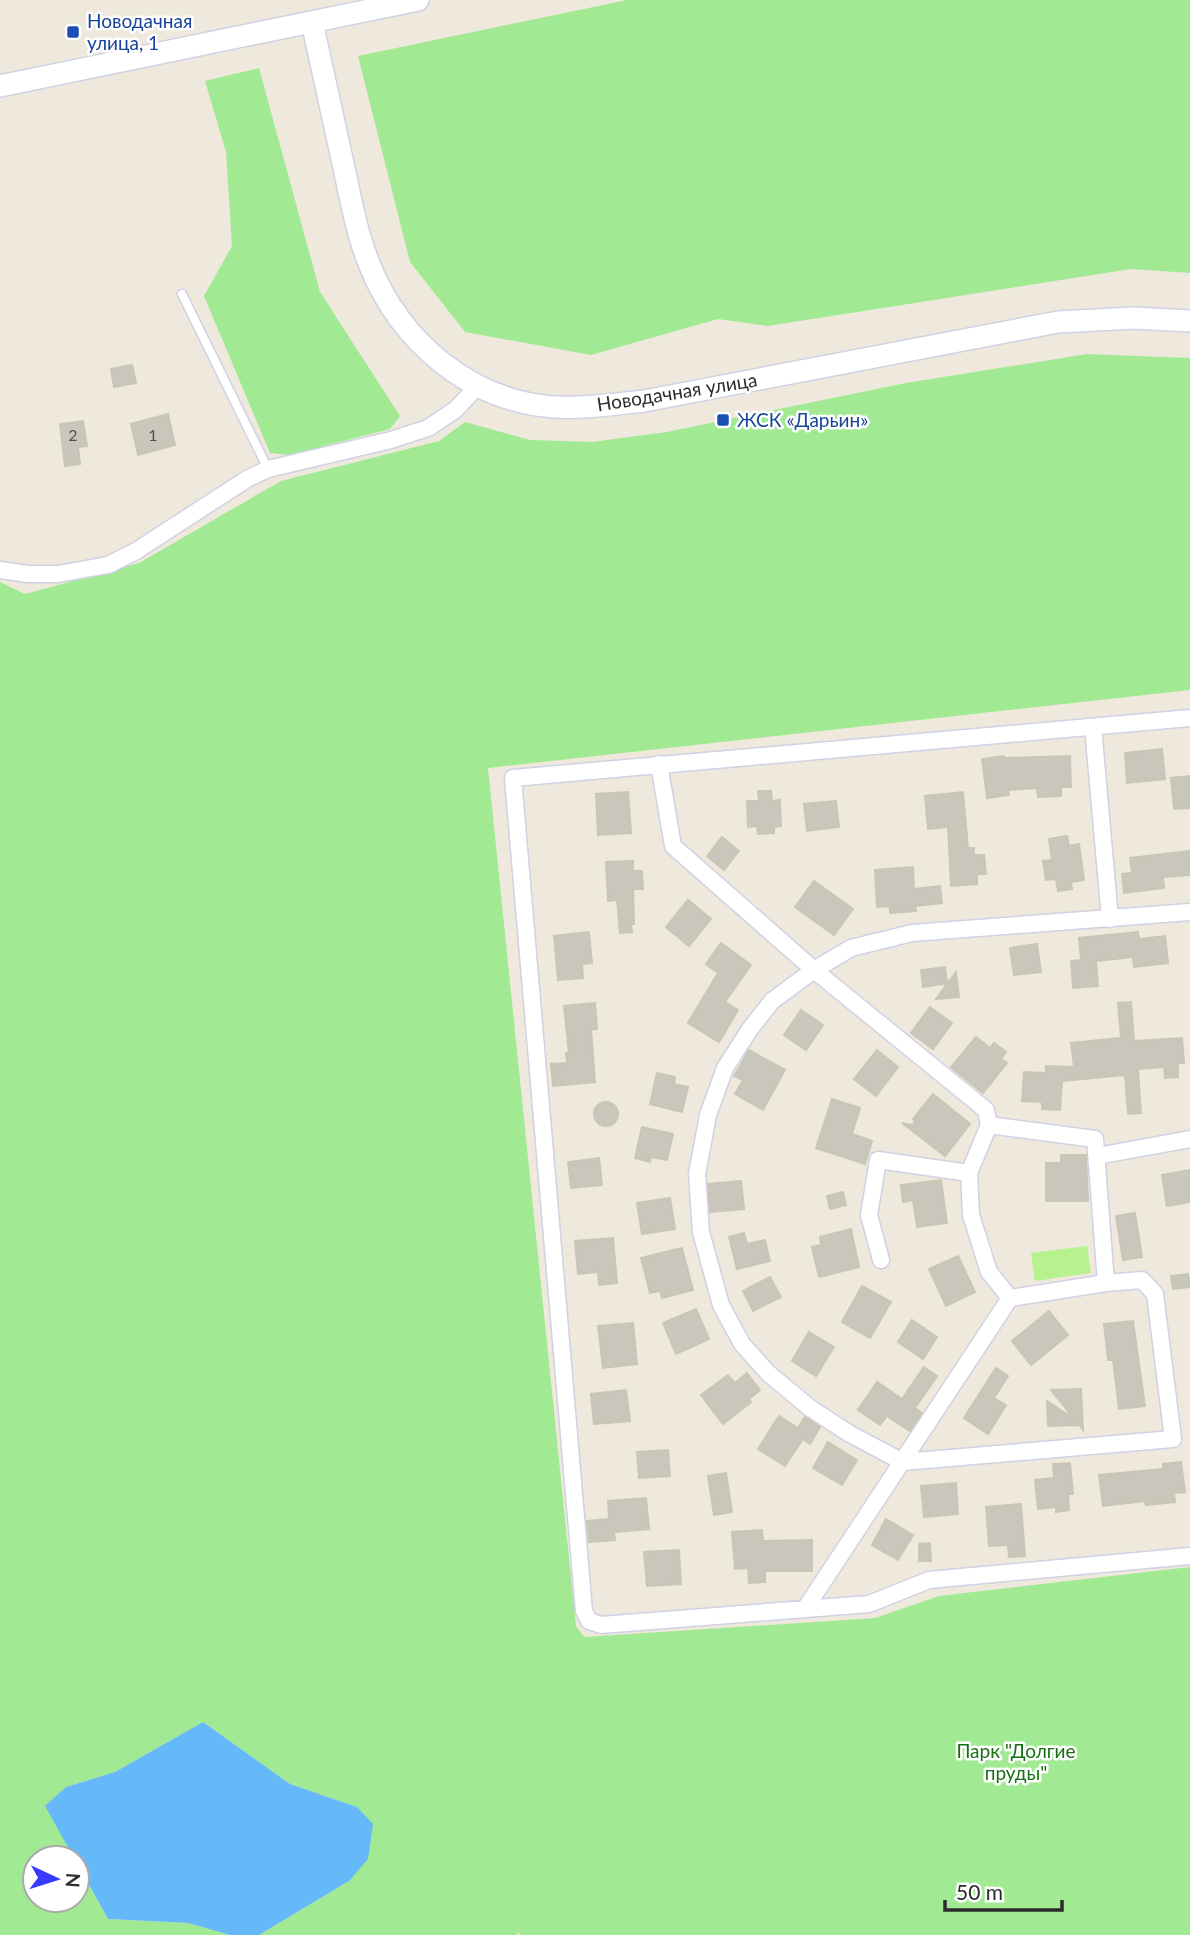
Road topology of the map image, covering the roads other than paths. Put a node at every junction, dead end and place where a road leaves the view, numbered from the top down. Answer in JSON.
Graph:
{"nodes":[{"id":1,"x":418,"y":0,"type":"edge"},
{"id":2,"x":312,"y":22,"type":"junction"},
{"id":3,"x":0,"y":86,"type":"edge"},
{"id":4,"x":182,"y":294,"type":"dead end"},
{"id":5,"x":1190,"y":321,"type":"edge"},
{"id":6,"x":478,"y":386,"type":"junction"},
{"id":7,"x":268,"y":469,"type":"junction"},
{"id":8,"x":0,"y":570,"type":"edge"},
{"id":9,"x":1190,"y":718,"type":"edge"},
{"id":10,"x":1093,"y":727,"type":"junction"},
{"id":11,"x":659,"y":764,"type":"junction"},
{"id":12,"x":1190,"y":912,"type":"edge"},
{"id":13,"x":1110,"y":919,"type":"junction"},
{"id":14,"x":814,"y":970,"type":"junction"},
{"id":15,"x":989,"y":1125,"type":"junction"},
{"id":16,"x":1190,"y":1139,"type":"edge"},
{"id":17,"x":1097,"y":1156,"type":"junction"},
{"id":18,"x":969,"y":1173,"type":"junction"},
{"id":19,"x":881,"y":1260,"type":"dead end"},
{"id":20,"x":1106,"y":1283,"type":"junction"},
{"id":21,"x":1010,"y":1298,"type":"junction"},
{"id":22,"x":903,"y":1462,"type":"junction"},
{"id":23,"x":1190,"y":1556,"type":"edge"},
{"id":24,"x":805,"y":1609,"type":"junction"}],
"edges":[{"from":1,"to":2,"type":"street"},
{"from":2,"to":3,"type":"street"},
{"from":2,"to":6,"type":"street","name":"Новодачная улица"},
{"from":4,"to":7,"type":"lane"},
{"from":5,"to":6,"type":"street","name":"Новодачная улица"},
{"from":6,"to":7,"type":"street"},
{"from":7,"to":8,"type":"street"},
{"from":9,"to":10,"type":"street"},
{"from":10,"to":11,"type":"street"},
{"from":10,"to":13,"type":"street"},
{"from":11,"to":14,"type":"street"},
{"from":11,"to":24,"type":"street"},
{"from":12,"to":13,"type":"street"},
{"from":13,"to":14,"type":"street"},
{"from":14,"to":15,"type":"street"},
{"from":14,"to":22,"type":"street"},
{"from":15,"to":17,"type":"street"},
{"from":15,"to":18,"type":"street"},
{"from":16,"to":17,"type":"street"},
{"from":17,"to":20,"type":"street"},
{"from":18,"to":19,"type":"street"},
{"from":18,"to":21,"type":"street"},
{"from":20,"to":21,"type":"street"},
{"from":20,"to":22,"type":"street"},
{"from":21,"to":22,"type":"street"},
{"from":22,"to":24,"type":"street"},
{"from":23,"to":24,"type":"street"}]}
